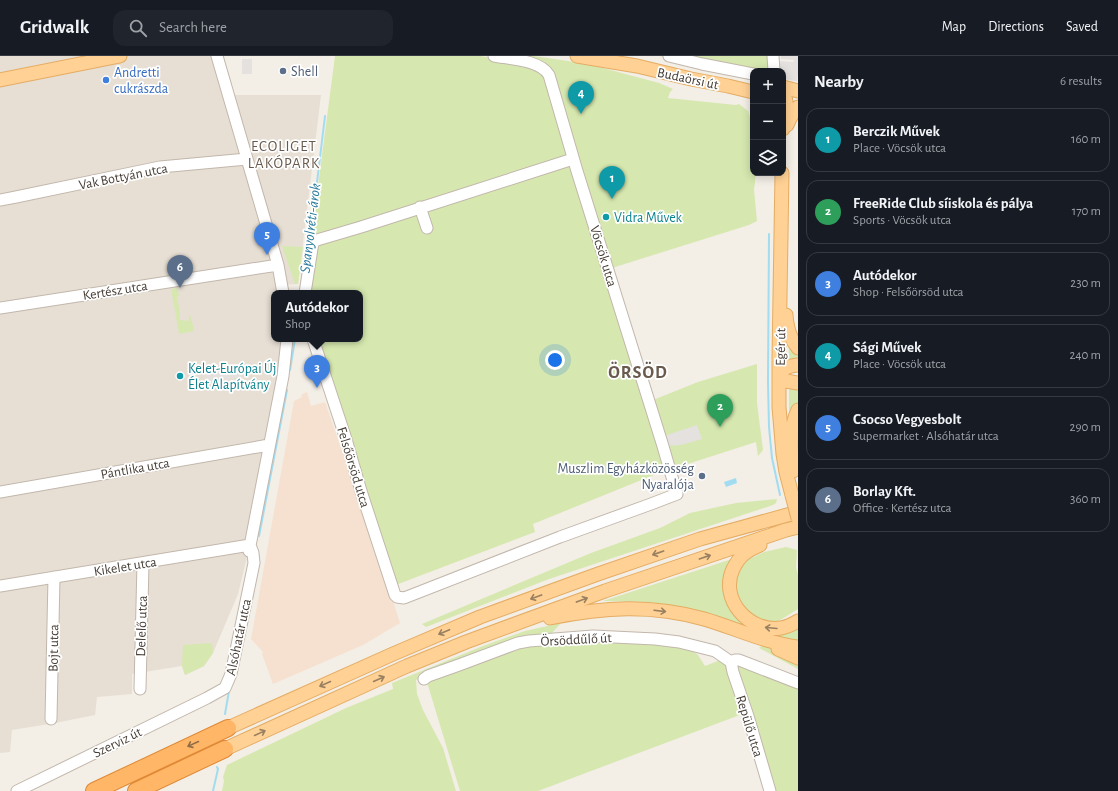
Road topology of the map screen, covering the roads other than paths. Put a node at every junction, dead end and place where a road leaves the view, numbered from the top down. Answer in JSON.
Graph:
{"nodes":[{"id":1,"x":120,"y":56,"type":"edge"},
{"id":2,"x":217,"y":56,"type":"edge"},
{"id":3,"x":494,"y":56,"type":"edge"},
{"id":4,"x":578,"y":56,"type":"edge"},
{"id":5,"x":669,"y":56,"type":"edge"},
{"id":6,"x":773,"y":56,"type":"edge"},
{"id":7,"x":774,"y":68,"type":"edge"},
{"id":8,"x":750,"y":73,"type":"edge"},
{"id":9,"x":0,"y":80,"type":"edge"},
{"id":10,"x":750,"y":85,"type":"edge"},
{"id":11,"x":728,"y":86,"type":"junction"},
{"id":12,"x":786,"y":88,"type":"edge"},
{"id":13,"x":798,"y":91,"type":"edge"},
{"id":14,"x":750,"y":92,"type":"edge"},
{"id":15,"x":798,"y":94,"type":"edge"},
{"id":16,"x":750,"y":95,"type":"edge"},
{"id":17,"x":788,"y":101,"type":"edge"},
{"id":18,"x":786,"y":112,"type":"edge"},
{"id":19,"x":786,"y":126,"type":"edge"},
{"id":20,"x":573,"y":158,"type":"junction"},
{"id":21,"x":247,"y":159,"type":"junction"},
{"id":22,"x":782,"y":176,"type":"edge"},
{"id":23,"x":0,"y":200,"type":"edge"},
{"id":24,"x":420,"y":207,"type":"junction"},
{"id":25,"x":427,"y":228,"type":"dead end"},
{"id":26,"x":278,"y":265,"type":"junction"},
{"id":27,"x":282,"y":290,"type":"edge"},
{"id":28,"x":305,"y":290,"type":"edge"},
{"id":29,"x":781,"y":294,"type":"junction"},
{"id":30,"x":0,"y":308,"type":"edge"},
{"id":31,"x":287,"y":342,"type":"edge"},
{"id":32,"x":314,"y":342,"type":"edge"},
{"id":33,"x":798,"y":348,"type":"edge"},
{"id":34,"x":798,"y":365,"type":"edge"},
{"id":35,"x":779,"y":374,"type":"junction"},
{"id":36,"x":798,"y":383,"type":"edge"},
{"id":37,"x":798,"y":410,"type":"edge"},
{"id":38,"x":269,"y":445,"type":"junction"},
{"id":39,"x":0,"y":492,"type":"edge"},
{"id":40,"x":795,"y":500,"type":"edge"},
{"id":41,"x":798,"y":512,"type":"edge"},
{"id":42,"x":798,"y":518,"type":"edge"},
{"id":43,"x":749,"y":525,"type":"junction"},
{"id":44,"x":792,"y":528,"type":"edge"},
{"id":45,"x":250,"y":545,"type":"junction"},
{"id":46,"x":143,"y":563,"type":"junction"},
{"id":47,"x":54,"y":577,"type":"junction"},
{"id":48,"x":0,"y":586,"type":"edge"},
{"id":49,"x":395,"y":595,"type":"joint"},
{"id":50,"x":798,"y":621,"type":"edge"},
{"id":51,"x":740,"y":631,"type":"junction"},
{"id":52,"x":466,"y":642,"type":"junction"},
{"id":53,"x":798,"y":647,"type":"edge"},
{"id":54,"x":798,"y":658,"type":"edge"},
{"id":55,"x":731,"y":662,"type":"junction"},
{"id":56,"x":424,"y":679,"type":"dead end"},
{"id":57,"x":798,"y":683,"type":"edge"},
{"id":58,"x":140,"y":689,"type":"dead end"},
{"id":59,"x":217,"y":692,"type":"joint"},
{"id":60,"x":52,"y":719,"type":"dead end"},
{"id":61,"x":228,"y":728,"type":"joint"},
{"id":62,"x":225,"y":749,"type":"joint"},
{"id":63,"x":17,"y":791,"type":"edge"},
{"id":64,"x":94,"y":791,"type":"edge"},
{"id":65,"x":136,"y":791,"type":"edge"},
{"id":66,"x":770,"y":791,"type":"edge"}],
"edges":[{"from":1,"to":9,"type":"main road"},
{"from":2,"to":21,"type":"street"},
{"from":3,"to":20,"type":"street","name":"Vöcsök utca"},
{"from":4,"to":11,"type":"main road","name":"Budaörsi út"},
{"from":5,"to":8,"type":"street"},
{"from":6,"to":7,"type":"street"},
{"from":10,"to":11,"type":"main road","name":"Budaörsi út"},
{"from":11,"to":14,"type":"main road","name":"Budaörsi út"},
{"from":11,"to":16,"type":"main road"},
{"from":12,"to":13,"type":"main road"},
{"from":15,"to":17,"type":"main road"},
{"from":17,"to":18,"type":"main road"},
{"from":17,"to":19,"type":"main road"},
{"from":20,"to":24,"type":"street"},
{"from":20,"to":49,"type":"street","name":"Vöcsök utca"},
{"from":21,"to":23,"type":"street","name":"Vak Bottyán utca"},
{"from":21,"to":26,"type":"street"},
{"from":22,"to":29,"type":"main road","name":"Egér út"},
{"from":24,"to":25,"type":"street"},
{"from":24,"to":28,"type":"street"},
{"from":26,"to":27,"type":"street"},
{"from":26,"to":30,"type":"street","name":"Kertész utca"},
{"from":29,"to":33,"type":"main road"},
{"from":29,"to":35,"type":"main road","name":"Egér út"},
{"from":31,"to":38,"type":"street","name":"Alsóhatár utca"},
{"from":32,"to":49,"type":"street","name":"Felsőörsöd utca"},
{"from":34,"to":35,"type":"main road"},
{"from":35,"to":36,"type":"main road"},
{"from":35,"to":40,"type":"main road","name":"Egér út"},
{"from":37,"to":40,"type":"main road"},
{"from":38,"to":39,"type":"street","name":"Pántlika utca"},
{"from":38,"to":45,"type":"street","name":"Alsóhatár utca"},
{"from":40,"to":42,"type":"main road","name":"Egér út","bridge":true},
{"from":40,"to":43,"type":"main road"},
{"from":41,"to":43,"type":"main road"},
{"from":43,"to":61,"type":"main road","one_way":true},
{"from":50,"to":44,"type":"main road","one_way":true},
{"from":52,"to":44,"type":"main road","one_way":true},
{"from":45,"to":46,"type":"street","name":"Kikelet utca"},
{"from":45,"to":59,"type":"street","name":"Alsóhatár utca"},
{"from":46,"to":47,"type":"street","name":"Kikelet utca"},
{"from":46,"to":58,"type":"street","name":"Delelő utca"},
{"from":47,"to":48,"type":"street","name":"Kikelet utca"},
{"from":47,"to":60,"type":"street","name":"Bojt utca"},
{"from":52,"to":51,"type":"main road","one_way":true},
{"from":51,"to":53,"type":"main road"},
{"from":51,"to":54,"type":"main road"},
{"from":62,"to":52,"type":"main road","one_way":true},
{"from":55,"to":56,"type":"street","name":"Örsöddűlő út"},
{"from":55,"to":57,"type":"street"},
{"from":55,"to":66,"type":"street","name":"Repülő utca"},
{"from":59,"to":63,"type":"street","name":"Szerviz út"},
{"from":61,"to":64,"type":"highway","one_way":true},
{"from":62,"to":65,"type":"highway"}]}
